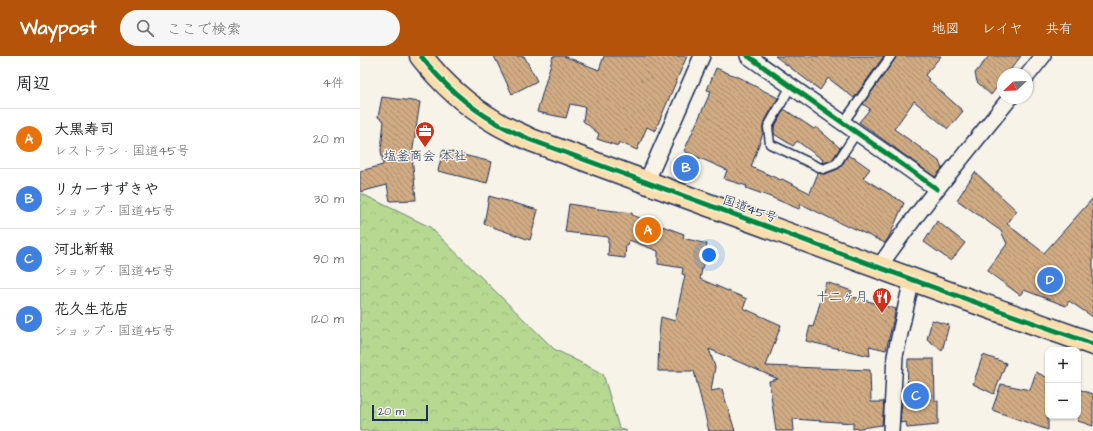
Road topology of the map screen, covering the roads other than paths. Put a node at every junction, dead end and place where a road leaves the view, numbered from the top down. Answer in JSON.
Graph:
{"nodes":[{"id":1,"x":421,"y":56,"type":"edge"},
{"id":2,"x":702,"y":56,"type":"edge"},
{"id":3,"x":748,"y":56,"type":"edge"},
{"id":4,"x":891,"y":56,"type":"edge"},
{"id":5,"x":1038,"y":58,"type":"edge"},
{"id":6,"x":1032,"y":68,"type":"edge"},
{"id":7,"x":791,"y":86,"type":"junction"},
{"id":8,"x":1005,"y":104,"type":"edge"},
{"id":9,"x":843,"y":123,"type":"junction"},
{"id":10,"x":857,"y":132,"type":"junction"},
{"id":11,"x":646,"y":183,"type":"junction"},
{"id":12,"x":937,"y":189,"type":"junction"},
{"id":13,"x":878,"y":267,"type":"junction"},
{"id":14,"x":912,"y":279,"type":"junction"},
{"id":15,"x":1093,"y":344,"type":"edge"},
{"id":16,"x":891,"y":431,"type":"edge"}],
"edges":[{"from":1,"to":11,"type":"highway","name":"国道45号"},
{"from":2,"to":11,"type":"street"},
{"from":3,"to":7,"type":"street"},
{"from":4,"to":9,"type":"lane"},
{"from":5,"to":6,"type":"street"},
{"from":7,"to":9,"type":"street"},
{"from":7,"to":10,"type":"lane"},
{"from":8,"to":12,"type":"street"},
{"from":9,"to":10,"type":"street"},
{"from":10,"to":12,"type":"street"},
{"from":11,"to":13,"type":"highway","name":"国道45号"},
{"from":12,"to":13,"type":"street"},
{"from":13,"to":14,"type":"highway","name":"国道45号"},
{"from":14,"to":15,"type":"highway","name":"国道45号"},
{"from":14,"to":16,"type":"street"}]}
